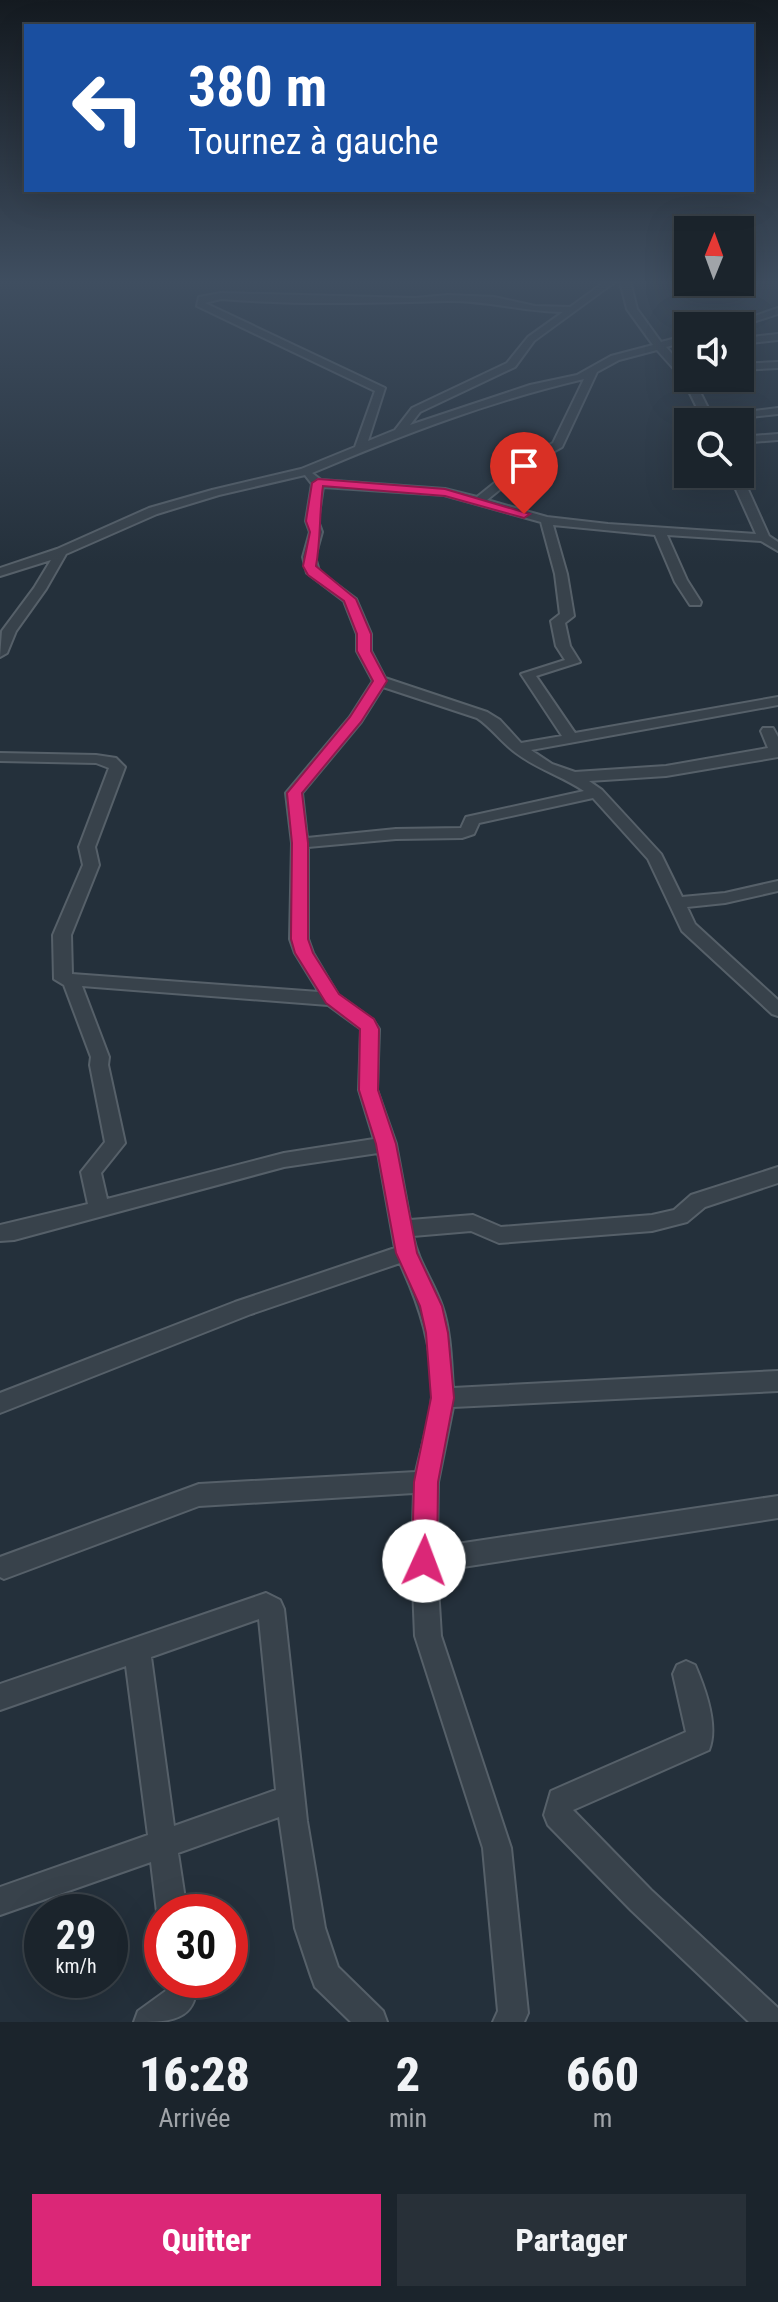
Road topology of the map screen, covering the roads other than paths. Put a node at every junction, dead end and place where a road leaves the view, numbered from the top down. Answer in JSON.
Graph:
{"nodes":[{"id":1,"x":350,"y":375,"type":"edge"},
{"id":2,"x":489,"y":375,"type":"edge"},
{"id":3,"x":583,"y":375,"type":"edge"},
{"id":4,"x":590,"y":375,"type":"edge"},
{"id":5,"x":778,"y":411,"type":"edge"},
{"id":6,"x":754,"y":414,"type":"edge"},
{"id":7,"x":399,"y":432,"type":"junction"},
{"id":8,"x":778,"y":437,"type":"edge"},
{"id":9,"x":754,"y":439,"type":"edge"},
{"id":10,"x":360,"y":449,"type":"junction"},
{"id":11,"x":305,"y":472,"type":"junction"},
{"id":12,"x":318,"y":483,"type":"junction"},
{"id":13,"x":741,"y":488,"type":"edge"},
{"id":14,"x":479,"y":501,"type":"junction"},
{"id":15,"x":546,"y":520,"type":"junction"},
{"id":16,"x":660,"y":533,"type":"junction"},
{"id":17,"x":764,"y":538,"type":"junction"},
{"id":18,"x":778,"y":547,"type":"edge"},
{"id":19,"x":61,"y":552,"type":"junction"},
{"id":20,"x":0,"y":572,"type":"edge"},
{"id":21,"x":695,"y":602,"type":"dead end"},
{"id":22,"x":0,"y":653,"type":"edge"},
{"id":23,"x":380,"y":681,"type":"junction"},
{"id":24,"x":778,"y":701,"type":"edge"},
{"id":25,"x":768,"y":731,"type":"dead end"},
{"id":26,"x":571,"y":738,"type":"junction"},
{"id":27,"x":518,"y":748,"type":"junction"},
{"id":28,"x":777,"y":752,"type":"edge"},
{"id":29,"x":0,"y":757,"type":"edge"},
{"id":30,"x":573,"y":777,"type":"junction"},
{"id":31,"x":597,"y":793,"type":"junction"},
{"id":32,"x":300,"y":843,"type":"junction"},
{"id":33,"x":778,"y":886,"type":"edge"},
{"id":34,"x":678,"y":903,"type":"junction"},
{"id":35,"x":71,"y":981,"type":"junction"},
{"id":36,"x":332,"y":999,"type":"junction"},
{"id":37,"x":778,"y":1010,"type":"edge"},
{"id":38,"x":386,"y":1144,"type":"junction"},
{"id":39,"x":778,"y":1175,"type":"edge"},
{"id":40,"x":99,"y":1209,"type":"junction"},
{"id":41,"x":404,"y":1229,"type":"junction"},
{"id":42,"x":0,"y":1233,"type":"edge"},
{"id":43,"x":406,"y":1253,"type":"junction"},
{"id":44,"x":778,"y":1381,"type":"edge"},
{"id":45,"x":443,"y":1398,"type":"junction"},
{"id":46,"x":0,"y":1403,"type":"edge"},
{"id":47,"x":426,"y":1482,"type":"junction"},
{"id":48,"x":778,"y":1507,"type":"edge"},
{"id":49,"x":424,"y":1561,"type":"junction"},
{"id":50,"x":4,"y":1567,"type":"dead end"},
{"id":51,"x":137,"y":1651,"type":"junction"},
{"id":52,"x":686,"y":1674,"type":"dead end"},
{"id":53,"x":0,"y":1697,"type":"edge"},
{"id":54,"x":291,"y":1799,"type":"junction"},
{"id":55,"x":163,"y":1844,"type":"junction"},
{"id":56,"x":170,"y":1894,"type":"edge"},
{"id":57,"x":0,"y":1901,"type":"edge"},
{"id":58,"x":181,"y":1998,"type":"edge"},
{"id":59,"x":149,"y":2022,"type":"edge"},
{"id":60,"x":372,"y":2022,"type":"edge"},
{"id":61,"x":508,"y":2022,"type":"edge"},
{"id":62,"x":771,"y":2022,"type":"edge"}],
"edges":[{"from":1,"to":10,"type":"street"},
{"from":2,"to":7,"type":"street"},
{"from":3,"to":7,"type":"street"},
{"from":4,"to":14,"type":"street"},
{"from":5,"to":6,"type":"street"},
{"from":7,"to":10,"type":"street"},
{"from":8,"to":9,"type":"street"},
{"from":10,"to":11,"type":"street"},
{"from":11,"to":12,"type":"street"},
{"from":11,"to":19,"type":"street"},
{"from":12,"to":14,"type":"street"},
{"from":12,"to":23,"type":"street"},
{"from":13,"to":17,"type":"street"},
{"from":14,"to":15,"type":"street"},
{"from":15,"to":16,"type":"street"},
{"from":15,"to":26,"type":"street"},
{"from":16,"to":17,"type":"street"},
{"from":16,"to":21,"type":"street"},
{"from":17,"to":18,"type":"street"},
{"from":19,"to":20,"type":"street"},
{"from":19,"to":22,"type":"street"},
{"from":23,"to":27,"type":"street"},
{"from":23,"to":32,"type":"street"},
{"from":24,"to":26,"type":"street"},
{"from":25,"to":28,"type":"street"},
{"from":26,"to":27,"type":"street"},
{"from":27,"to":30,"type":"street"},
{"from":28,"to":30,"type":"street"},
{"from":29,"to":35,"type":"street"},
{"from":30,"to":31,"type":"street"},
{"from":31,"to":32,"type":"street"},
{"from":31,"to":34,"type":"street"},
{"from":32,"to":36,"type":"street"},
{"from":33,"to":34,"type":"street"},
{"from":34,"to":37,"type":"street"},
{"from":35,"to":36,"type":"street"},
{"from":35,"to":40,"type":"street"},
{"from":36,"to":38,"type":"street"},
{"from":38,"to":40,"type":"street"},
{"from":38,"to":41,"type":"street"},
{"from":39,"to":41,"type":"street"},
{"from":40,"to":42,"type":"street"},
{"from":41,"to":43,"type":"street"},
{"from":43,"to":45,"type":"street"},
{"from":43,"to":46,"type":"street"},
{"from":44,"to":45,"type":"street"},
{"from":45,"to":47,"type":"street"},
{"from":47,"to":49,"type":"street"},
{"from":47,"to":50,"type":"street"},
{"from":48,"to":49,"type":"street"},
{"from":49,"to":61,"type":"street"},
{"from":51,"to":53,"type":"street"},
{"from":51,"to":54,"type":"street"},
{"from":51,"to":55,"type":"street"},
{"from":52,"to":62,"type":"street"},
{"from":54,"to":55,"type":"street"},
{"from":54,"to":60,"type":"street"},
{"from":55,"to":56,"type":"street"},
{"from":55,"to":57,"type":"street"},
{"from":58,"to":59,"type":"street"}]}
